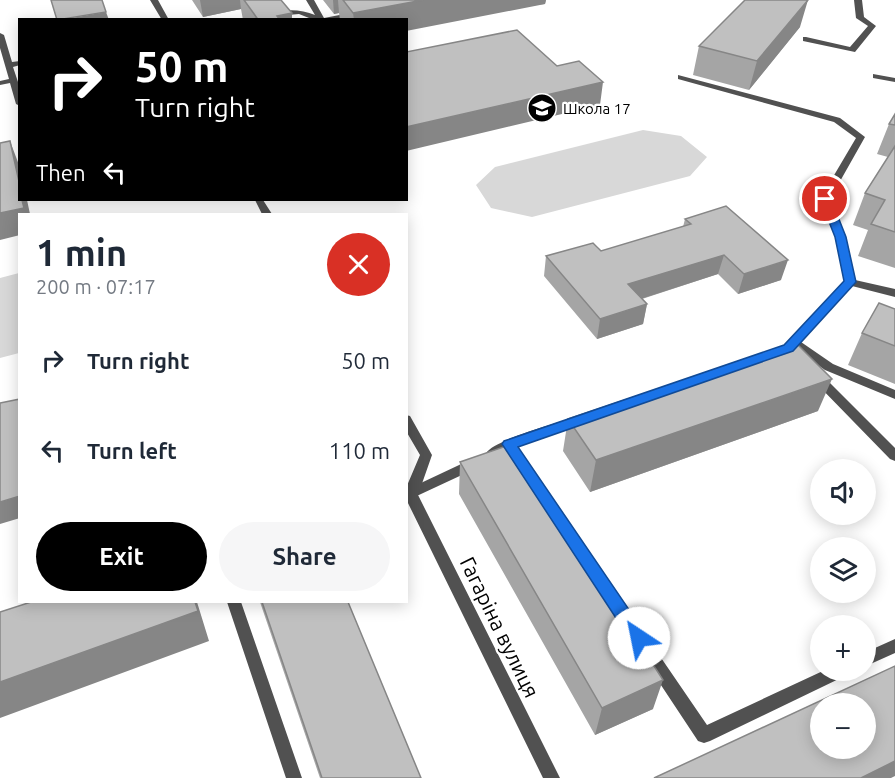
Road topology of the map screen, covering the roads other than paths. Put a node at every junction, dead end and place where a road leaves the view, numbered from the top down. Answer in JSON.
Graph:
{"nodes":[{"id":1,"x":154,"y":0,"type":"edge"},
{"id":2,"x":310,"y":0,"type":"edge"},
{"id":3,"x":858,"y":0,"type":"edge"},
{"id":4,"x":359,"y":13,"type":"edge"},
{"id":5,"x":265,"y":16,"type":"edge"},
{"id":6,"x":165,"y":18,"type":"edge"},
{"id":7,"x":317,"y":18,"type":"edge"},
{"id":8,"x":322,"y":18,"type":"edge"},
{"id":9,"x":333,"y":18,"type":"edge"},
{"id":10,"x":0,"y":35,"type":"edge"},
{"id":11,"x":806,"y":39,"type":"dead end"},
{"id":12,"x":18,"y":63,"type":"edge"},
{"id":13,"x":9,"y":65,"type":"junction"},
{"id":14,"x":876,"y":76,"type":"dead end"},
{"id":15,"x":681,"y":77,"type":"dead end"},
{"id":16,"x":13,"y":80,"type":"junction"},
{"id":17,"x":895,"y":81,"type":"edge"},
{"id":18,"x":0,"y":83,"type":"edge"},
{"id":19,"x":18,"y":97,"type":"edge"},
{"id":20,"x":850,"y":282,"type":"junction"},
{"id":21,"x":895,"y":293,"type":"edge"},
{"id":22,"x":791,"y":345,"type":"junction"},
{"id":23,"x":767,"y":356,"type":"edge"},
{"id":24,"x":895,"y":395,"type":"edge"},
{"id":25,"x":591,"y":417,"type":"edge"},
{"id":26,"x":408,"y":423,"type":"edge"},
{"id":27,"x":895,"y":456,"type":"edge"},
{"id":28,"x":408,"y":495,"type":"edge"},
{"id":29,"x":561,"y":522,"type":"edge"},
{"id":30,"x":234,"y":603,"type":"edge"},
{"id":31,"x":895,"y":646,"type":"edge"},
{"id":32,"x":876,"y":655,"type":"edge"},
{"id":33,"x":819,"y":681,"type":"edge"},
{"id":34,"x":294,"y":778,"type":"edge"},
{"id":35,"x":552,"y":778,"type":"edge"}],
"edges":[{"from":1,"to":6,"type":"street"},
{"from":2,"to":8,"type":"street"},
{"from":3,"to":11,"type":"street"},
{"from":4,"to":9,"type":"street"},
{"from":5,"to":7,"type":"street"},
{"from":10,"to":13,"type":"street"},
{"from":12,"to":13,"type":"street"},
{"from":13,"to":16,"type":"street"},
{"from":14,"to":17,"type":"street"},
{"from":15,"to":20,"type":"street"},
{"from":16,"to":18,"type":"street"},
{"from":16,"to":19,"type":"street"},
{"from":20,"to":21,"type":"street"},
{"from":20,"to":22,"type":"street"},
{"from":22,"to":23,"type":"street"},
{"from":22,"to":24,"type":"street"},
{"from":22,"to":27,"type":"street"},
{"from":25,"to":28,"type":"street"},
{"from":26,"to":28,"type":"street"},
{"from":28,"to":35,"type":"street","name":"Гагаріна вулиця"},
{"from":29,"to":33,"type":"street"},
{"from":30,"to":34,"type":"street"},
{"from":31,"to":32,"type":"street"}]}
